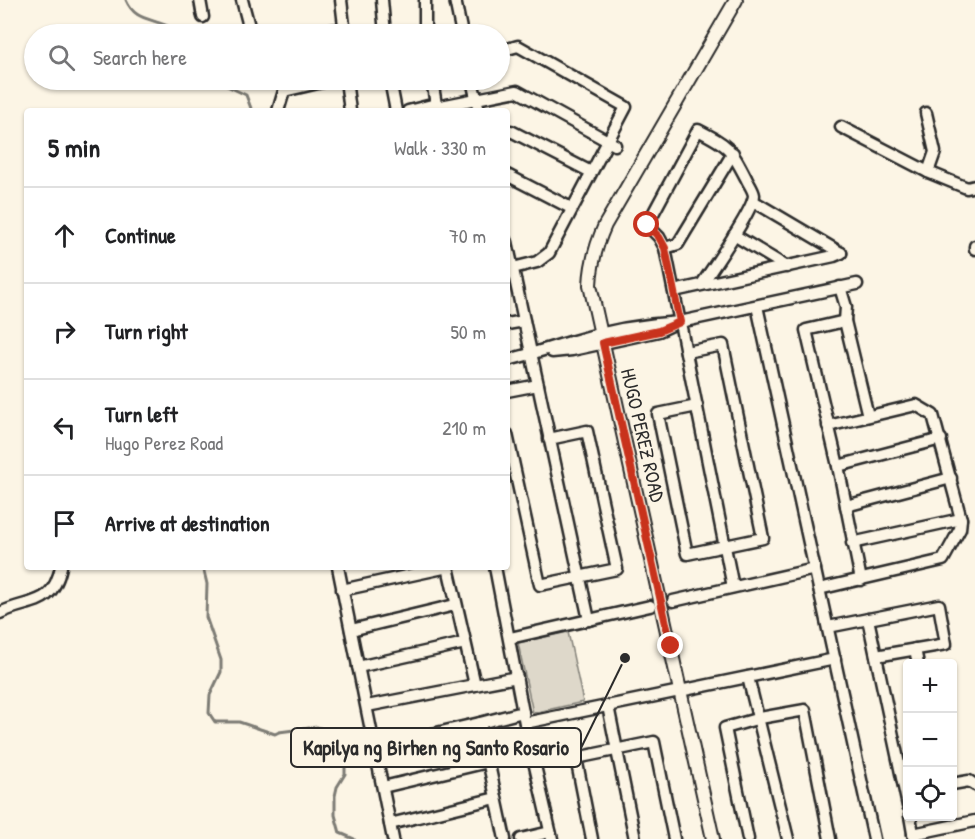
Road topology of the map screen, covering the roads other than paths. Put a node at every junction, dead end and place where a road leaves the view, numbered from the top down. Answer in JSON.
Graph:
{"nodes":[{"id":1,"x":200,"y":0,"type":"edge"},
{"id":2,"x":242,"y":0,"type":"edge"},
{"id":3,"x":341,"y":0,"type":"edge"},
{"id":4,"x":382,"y":0,"type":"edge"},
{"id":5,"x":425,"y":0,"type":"edge"},
{"id":6,"x":455,"y":0,"type":"edge"},
{"id":7,"x":736,"y":0,"type":"edge"},
{"id":8,"x":203,"y":17,"type":"dead end"},
{"id":9,"x":248,"y":24,"type":"edge"},
{"id":10,"x":344,"y":24,"type":"edge"},
{"id":11,"x":384,"y":24,"type":"edge"},
{"id":12,"x":425,"y":24,"type":"edge"},
{"id":13,"x":460,"y":24,"type":"edge"},
{"id":14,"x":510,"y":48,"type":"edge"},
{"id":15,"x":288,"y":90,"type":"edge"},
{"id":16,"x":347,"y":90,"type":"edge"},
{"id":17,"x":392,"y":90,"type":"edge"},
{"id":18,"x":433,"y":90,"type":"edge"},
{"id":19,"x":474,"y":90,"type":"edge"},
{"id":20,"x":476,"y":99,"type":"junction"},
{"id":21,"x":436,"y":107,"type":"edge"},
{"id":22,"x":279,"y":108,"type":"edge"},
{"id":23,"x":350,"y":108,"type":"edge"},
{"id":24,"x":395,"y":108,"type":"edge"},
{"id":25,"x":478,"y":108,"type":"edge"},
{"id":26,"x":926,"y":113,"type":"dead end"},
{"id":27,"x":841,"y":127,"type":"dead end"},
{"id":28,"x":510,"y":131,"type":"edge"},
{"id":29,"x":612,"y":143,"type":"junction"},
{"id":30,"x":733,"y":153,"type":"junction"},
{"id":31,"x":591,"y":172,"type":"junction"},
{"id":32,"x":928,"y":172,"type":"junction"},
{"id":33,"x":510,"y":177,"type":"edge"},
{"id":34,"x":975,"y":186,"type":"edge"},
{"id":35,"x":753,"y":201,"type":"junction"},
{"id":36,"x":571,"y":208,"type":"junction"},
{"id":37,"x":734,"y":235,"type":"junction"},
{"id":38,"x":665,"y":248,"type":"junction"},
{"id":39,"x":510,"y":255,"type":"edge"},
{"id":40,"x":787,"y":267,"type":"junction"},
{"id":41,"x":513,"y":268,"type":"junction"},
{"id":42,"x":702,"y":284,"type":"junction"},
{"id":43,"x":857,"y":284,"type":"dead end"},
{"id":44,"x":840,"y":287,"type":"junction"},
{"id":45,"x":674,"y":291,"type":"junction"},
{"id":46,"x":757,"y":306,"type":"junction"},
{"id":47,"x":524,"y":321,"type":"junction"},
{"id":48,"x":845,"y":321,"type":"junction"},
{"id":49,"x":680,"y":322,"type":"junction"},
{"id":50,"x":510,"y":323,"type":"edge"},
{"id":51,"x":602,"y":339,"type":"junction"},
{"id":52,"x":686,"y":352,"type":"junction"},
{"id":53,"x":531,"y":354,"type":"junction"},
{"id":54,"x":510,"y":359,"type":"edge"},
{"id":55,"x":538,"y":385,"type":"junction"},
{"id":56,"x":510,"y":390,"type":"edge"},
{"id":57,"x":697,"y":406,"type":"junction"},
{"id":58,"x":868,"y":417,"type":"junction"},
{"id":59,"x":828,"y":426,"type":"junction"},
{"id":60,"x":549,"y":439,"type":"junction"},
{"id":61,"x":941,"y":439,"type":"junction"},
{"id":62,"x":510,"y":448,"type":"edge"},
{"id":63,"x":838,"y":466,"type":"junction"},
{"id":64,"x":951,"y":478,"type":"junction"},
{"id":65,"x":846,"y":506,"type":"junction"},
{"id":66,"x":961,"y":519,"type":"junction"},
{"id":67,"x":852,"y":543,"type":"junction"},
{"id":68,"x":725,"y":546,"type":"junction"},
{"id":69,"x":815,"y":569,"type":"junction"},
{"id":70,"x":60,"y":570,"type":"edge"},
{"id":71,"x":339,"y":570,"type":"edge"},
{"id":72,"x":434,"y":570,"type":"edge"},
{"id":73,"x":449,"y":570,"type":"edge"},
{"id":74,"x":496,"y":570,"type":"edge"},
{"id":75,"x":579,"y":577,"type":"junction"},
{"id":76,"x":861,"y":580,"type":"junction"},
{"id":77,"x":733,"y":587,"type":"junction"},
{"id":78,"x":819,"y":589,"type":"junction"},
{"id":79,"x":342,"y":590,"type":"junction"},
{"id":80,"x":674,"y":601,"type":"dead end"},
{"id":81,"x":455,"y":605,"type":"junction"},
{"id":82,"x":650,"y":606,"type":"dead end"},
{"id":83,"x":0,"y":613,"type":"edge"},
{"id":84,"x":868,"y":619,"type":"junction"},
{"id":85,"x":589,"y":620,"type":"junction"},
{"id":86,"x":828,"y":627,"type":"junction"},
{"id":87,"x":351,"y":630,"type":"junction"},
{"id":88,"x":510,"y":638,"type":"junction"},
{"id":89,"x":465,"y":643,"type":"junction"},
{"id":90,"x":915,"y":649,"type":"junction"},
{"id":91,"x":876,"y":656,"type":"junction"},
{"id":92,"x":835,"y":659,"type":"junction"},
{"id":93,"x":917,"y":659,"type":"edge"},
{"id":94,"x":358,"y":668,"type":"junction"},
{"id":95,"x":517,"y":677,"type":"junction"},
{"id":96,"x":748,"y":677,"type":"junction"},
{"id":97,"x":475,"y":685,"type":"junction"},
{"id":98,"x":680,"y":691,"type":"junction"},
{"id":99,"x":367,"y":706,"type":"junction"},
{"id":100,"x":608,"y":706,"type":"junction"},
{"id":101,"x":524,"y":718,"type":"junction"},
{"id":102,"x":760,"y":718,"type":"junction"},
{"id":103,"x":480,"y":723,"type":"junction"},
{"id":104,"x":375,"y":747,"type":"junction"},
{"id":105,"x":617,"y":750,"type":"junction"},
{"id":106,"x":488,"y":762,"type":"junction"},
{"id":107,"x":903,"y":781,"type":"edge"},
{"id":108,"x":957,"y":783,"type":"edge"},
{"id":109,"x":975,"y":785,"type":"edge"},
{"id":110,"x":383,"y":787,"type":"junction"},
{"id":111,"x":496,"y":798,"type":"junction"},
{"id":112,"x":911,"y":821,"type":"edge"},
{"id":113,"x":975,"y":821,"type":"edge"},
{"id":114,"x":390,"y":824,"type":"junction"},
{"id":115,"x":551,"y":836,"type":"edge"},
{"id":116,"x":914,"y":836,"type":"edge"},
{"id":117,"x":393,"y":839,"type":"edge"},
{"id":118,"x":505,"y":839,"type":"edge"},
{"id":119,"x":521,"y":839,"type":"edge"},
{"id":120,"x":592,"y":839,"type":"edge"},
{"id":121,"x":635,"y":839,"type":"edge"},
{"id":122,"x":674,"y":839,"type":"edge"},
{"id":123,"x":713,"y":839,"type":"edge"},
{"id":124,"x":748,"y":839,"type":"edge"},
{"id":125,"x":788,"y":839,"type":"edge"},
{"id":126,"x":830,"y":839,"type":"edge"},
{"id":127,"x":874,"y":839,"type":"edge"}],
"edges":[{"from":1,"to":8,"type":"street"},
{"from":2,"to":9,"type":"street"},
{"from":3,"to":10,"type":"street"},
{"from":4,"to":11,"type":"street"},
{"from":5,"to":12,"type":"street"},
{"from":6,"to":13,"type":"street"},
{"from":7,"to":51,"type":"street","name":"HUGO PEREZ ROAD"},
{"from":14,"to":29,"type":"street"},
{"from":15,"to":22,"type":"street"},
{"from":16,"to":23,"type":"street"},
{"from":17,"to":24,"type":"street"},
{"from":18,"to":21,"type":"street"},
{"from":19,"to":20,"type":"street"},
{"from":20,"to":21,"type":"street"},
{"from":20,"to":25,"type":"street"},
{"from":20,"to":29,"type":"street"},
{"from":26,"to":32,"type":"street"},
{"from":27,"to":32,"type":"street"},
{"from":28,"to":31,"type":"street"},
{"from":29,"to":31,"type":"street"},
{"from":30,"to":35,"type":"street"},
{"from":30,"to":38,"type":"street"},
{"from":30,"to":38,"type":"street"},
{"from":31,"to":36,"type":"street"},
{"from":32,"to":34,"type":"street"},
{"from":33,"to":36,"type":"street"},
{"from":35,"to":37,"type":"street"},
{"from":35,"to":40,"type":"street"},
{"from":36,"to":41,"type":"street"},
{"from":37,"to":40,"type":"street"},
{"from":37,"to":42,"type":"street"},
{"from":38,"to":45,"type":"street"},
{"from":39,"to":41,"type":"street"},
{"from":40,"to":42,"type":"street"},
{"from":41,"to":47,"type":"street"},
{"from":42,"to":45,"type":"street"},
{"from":43,"to":44,"type":"street"},
{"from":44,"to":46,"type":"street"},
{"from":44,"to":48,"type":"street"},
{"from":45,"to":49,"type":"street"},
{"from":46,"to":49,"type":"street"},
{"from":46,"to":69,"type":"street"},
{"from":47,"to":50,"type":"street"},
{"from":47,"to":53,"type":"street"},
{"from":48,"to":58,"type":"street"},
{"from":48,"to":59,"type":"street"},
{"from":49,"to":51,"type":"street"},
{"from":49,"to":52,"type":"street"},
{"from":51,"to":53,"type":"street"},
{"from":51,"to":98,"type":"street","name":"HUGO PEREZ ROAD"},
{"from":52,"to":57,"type":"street"},
{"from":52,"to":68,"type":"street"},
{"from":53,"to":54,"type":"street"},
{"from":53,"to":55,"type":"street"},
{"from":55,"to":56,"type":"street"},
{"from":55,"to":60,"type":"street"},
{"from":57,"to":68,"type":"street"},
{"from":57,"to":68,"type":"street"},
{"from":58,"to":59,"type":"street"},
{"from":58,"to":61,"type":"street"},
{"from":59,"to":63,"type":"street"},
{"from":60,"to":75,"type":"street"},
{"from":60,"to":75,"type":"street"},
{"from":61,"to":63,"type":"street"},
{"from":61,"to":64,"type":"street"},
{"from":62,"to":75,"type":"street"},
{"from":63,"to":65,"type":"street"},
{"from":64,"to":65,"type":"street"},
{"from":64,"to":66,"type":"street"},
{"from":65,"to":67,"type":"street"},
{"from":66,"to":67,"type":"street"},
{"from":66,"to":76,"type":"street"},
{"from":67,"to":76,"type":"street"},
{"from":68,"to":77,"type":"street"},
{"from":69,"to":77,"type":"street"},
{"from":69,"to":78,"type":"street"},
{"from":70,"to":83,"type":"street"},
{"from":71,"to":79,"type":"street"},
{"from":72,"to":79,"type":"street"},
{"from":73,"to":81,"type":"street"},
{"from":74,"to":88,"type":"street"},
{"from":75,"to":85,"type":"street"},
{"from":76,"to":78,"type":"street"},
{"from":77,"to":80,"type":"street"},
{"from":78,"to":86,"type":"street"},
{"from":79,"to":87,"type":"street"},
{"from":81,"to":87,"type":"street"},
{"from":81,"to":89,"type":"street"},
{"from":82,"to":85,"type":"street"},
{"from":84,"to":86,"type":"street"},
{"from":84,"to":90,"type":"street"},
{"from":84,"to":91,"type":"street"},
{"from":85,"to":88,"type":"street"},
{"from":86,"to":92,"type":"street"},
{"from":87,"to":94,"type":"street"},
{"from":88,"to":95,"type":"street"},
{"from":89,"to":94,"type":"street"},
{"from":89,"to":97,"type":"street"},
{"from":90,"to":91,"type":"street"},
{"from":90,"to":93,"type":"street"},
{"from":91,"to":107,"type":"street"},
{"from":92,"to":96,"type":"street"},
{"from":92,"to":127,"type":"street"},
{"from":94,"to":99,"type":"street"},
{"from":95,"to":97,"type":"street"},
{"from":95,"to":101,"type":"street"},
{"from":96,"to":98,"type":"street"},
{"from":96,"to":102,"type":"street"},
{"from":97,"to":99,"type":"street"},
{"from":98,"to":100,"type":"street"},
{"from":98,"to":123,"type":"street","name":"HUGO PEREZ ROAD"},
{"from":99,"to":104,"type":"street"},
{"from":100,"to":101,"type":"street"},
{"from":100,"to":105,"type":"street"},
{"from":101,"to":103,"type":"street"},
{"from":101,"to":115,"type":"street"},
{"from":102,"to":124,"type":"street"},
{"from":102,"to":125,"type":"street"},
{"from":102,"to":126,"type":"street"},
{"from":103,"to":104,"type":"street"},
{"from":103,"to":106,"type":"street"},
{"from":104,"to":110,"type":"street"},
{"from":105,"to":120,"type":"street"},
{"from":105,"to":121,"type":"street"},
{"from":105,"to":122,"type":"street"},
{"from":106,"to":110,"type":"street"},
{"from":106,"to":111,"type":"street"},
{"from":108,"to":109,"type":"street"},
{"from":110,"to":114,"type":"street"},
{"from":111,"to":114,"type":"street"},
{"from":111,"to":118,"type":"street"},
{"from":112,"to":116,"type":"street"},
{"from":113,"to":116,"type":"street"},
{"from":114,"to":117,"type":"street"},
{"from":115,"to":119,"type":"street"}]}
